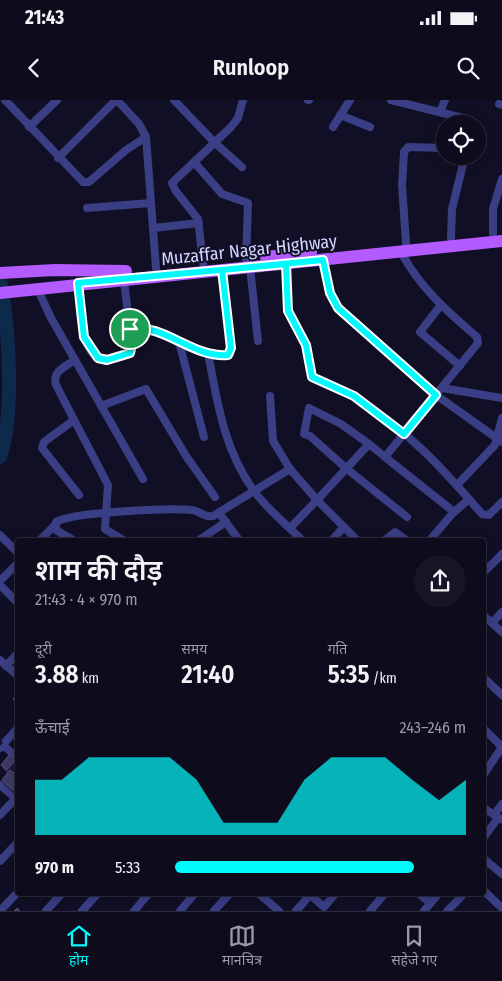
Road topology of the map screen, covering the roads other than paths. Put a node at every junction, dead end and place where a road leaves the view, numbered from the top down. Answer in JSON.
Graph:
{"nodes":[{"id":1,"x":5,"y":100,"type":"edge"},
{"id":2,"x":57,"y":100,"type":"edge"},
{"id":3,"x":117,"y":100,"type":"edge"},
{"id":4,"x":174,"y":100,"type":"edge"},
{"id":5,"x":243,"y":100,"type":"edge"},
{"id":6,"x":350,"y":100,"type":"edge"},
{"id":7,"x":390,"y":100,"type":"edge"},
{"id":8,"x":445,"y":100,"type":"edge"},
{"id":9,"x":440,"y":112,"type":"junction"},
{"id":10,"x":340,"y":115,"type":"junction"},
{"id":11,"x":451,"y":115,"type":"edge"},
{"id":12,"x":29,"y":127,"type":"junction"},
{"id":13,"x":333,"y":127,"type":"dead end"},
{"id":14,"x":370,"y":127,"type":"dead end"},
{"id":15,"x":146,"y":137,"type":"junction"},
{"id":16,"x":215,"y":143,"type":"junction"},
{"id":17,"x":436,"y":148,"type":"edge"},
{"id":18,"x":58,"y":158,"type":"junction"},
{"id":19,"x":194,"y":162,"type":"junction"},
{"id":20,"x":463,"y":165,"type":"edge"},
{"id":21,"x":242,"y":167,"type":"dead end"},
{"id":22,"x":502,"y":179,"type":"edge"},
{"id":23,"x":151,"y":203,"type":"junction"},
{"id":24,"x":87,"y":208,"type":"dead end"},
{"id":25,"x":199,"y":223,"type":"junction"},
{"id":26,"x":153,"y":228,"type":"junction"},
{"id":27,"x":499,"y":235,"type":"edge"},
{"id":28,"x":451,"y":238,"type":"junction"},
{"id":29,"x":404,"y":247,"type":"junction"},
{"id":30,"x":286,"y":259,"type":"junction"},
{"id":31,"x":323,"y":260,"type":"junction"},
{"id":32,"x":248,"y":263,"type":"junction"},
{"id":33,"x":203,"y":264,"type":"junction"},
{"id":34,"x":156,"y":268,"type":"junction"},
{"id":35,"x":222,"y":270,"type":"junction"},
{"id":36,"x":0,"y":273,"type":"edge"},
{"id":37,"x":124,"y":280,"type":"junction"},
{"id":38,"x":78,"y":283,"type":"junction"},
{"id":39,"x":35,"y":289,"type":"junction"},
{"id":40,"x":0,"y":293,"type":"edge"},
{"id":41,"x":440,"y":306,"type":"junction"},
{"id":42,"x":130,"y":329,"type":"junction"},
{"id":43,"x":258,"y":340,"type":"dead end"},
{"id":44,"x":179,"y":342,"type":"junction"},
{"id":45,"x":208,"y":353,"type":"junction"},
{"id":46,"x":75,"y":360,"type":"junction"},
{"id":47,"x":460,"y":366,"type":"junction"},
{"id":48,"x":442,"y":388,"type":"junction"},
{"id":49,"x":436,"y":395,"type":"junction"},
{"id":50,"x":270,"y":396,"type":"dead end"},
{"id":51,"x":502,"y":398,"type":"edge"},
{"id":52,"x":101,"y":406,"type":"junction"},
{"id":53,"x":502,"y":418,"type":"edge"},
{"id":54,"x":74,"y":420,"type":"junction"},
{"id":55,"x":404,"y":434,"type":"junction"},
{"id":56,"x":204,"y":437,"type":"dead end"},
{"id":57,"x":500,"y":440,"type":"edge"},
{"id":58,"x":369,"y":444,"type":"junction"},
{"id":59,"x":385,"y":457,"type":"junction"},
{"id":60,"x":290,"y":469,"type":"junction"},
{"id":61,"x":346,"y":469,"type":"junction"},
{"id":62,"x":144,"y":479,"type":"dead end"},
{"id":63,"x":457,"y":485,"type":"junction"},
{"id":64,"x":254,"y":491,"type":"junction"},
{"id":65,"x":79,"y":496,"type":"dead end"},
{"id":66,"x":215,"y":497,"type":"dead end"},
{"id":67,"x":317,"y":500,"type":"junction"},
{"id":68,"x":469,"y":500,"type":"junction"},
{"id":69,"x":502,"y":502,"type":"edge"},
{"id":70,"x":454,"y":512,"type":"junction"},
{"id":71,"x":108,"y":513,"type":"junction"},
{"id":72,"x":219,"y":513,"type":"junction"},
{"id":73,"x":407,"y":518,"type":"dead end"},
{"id":74,"x":226,"y":522,"type":"junction"},
{"id":75,"x":55,"y":525,"type":"junction"},
{"id":76,"x":344,"y":527,"type":"junction"},
{"id":77,"x":290,"y":528,"type":"junction"},
{"id":78,"x":0,"y":535,"type":"edge"},
{"id":79,"x":42,"y":538,"type":"edge"},
{"id":80,"x":69,"y":538,"type":"edge"},
{"id":81,"x":121,"y":538,"type":"edge"},
{"id":82,"x":202,"y":538,"type":"edge"},
{"id":83,"x":238,"y":538,"type":"edge"},
{"id":84,"x":300,"y":538,"type":"edge"},
{"id":85,"x":334,"y":538,"type":"edge"},
{"id":86,"x":355,"y":538,"type":"edge"},
{"id":87,"x":388,"y":538,"type":"edge"},
{"id":88,"x":403,"y":538,"type":"edge"},
{"id":89,"x":432,"y":538,"type":"edge"},
{"id":90,"x":15,"y":550,"type":"edge"},
{"id":91,"x":502,"y":554,"type":"edge"},
{"id":92,"x":15,"y":566,"type":"edge"},
{"id":93,"x":486,"y":570,"type":"edge"},
{"id":94,"x":0,"y":583,"type":"edge"},
{"id":95,"x":15,"y":600,"type":"edge"},
{"id":96,"x":502,"y":612,"type":"edge"},
{"id":97,"x":486,"y":618,"type":"edge"},
{"id":98,"x":492,"y":623,"type":"junction"},
{"id":99,"x":502,"y":632,"type":"edge"},
{"id":100,"x":15,"y":655,"type":"edge"},
{"id":101,"x":3,"y":663,"type":"edge"},
{"id":102,"x":15,"y":673,"type":"edge"},
{"id":103,"x":486,"y":680,"type":"edge"},
{"id":104,"x":502,"y":695,"type":"edge"},
{"id":105,"x":15,"y":731,"type":"edge"},
{"id":106,"x":486,"y":731,"type":"edge"},
{"id":107,"x":1,"y":746,"type":"edge"},
{"id":108,"x":502,"y":747,"type":"edge"},
{"id":109,"x":15,"y":756,"type":"edge"},
{"id":110,"x":486,"y":769,"type":"edge"},
{"id":111,"x":0,"y":784,"type":"edge"},
{"id":112,"x":15,"y":796,"type":"edge"},
{"id":113,"x":15,"y":800,"type":"edge"},
{"id":114,"x":502,"y":804,"type":"edge"},
{"id":115,"x":486,"y":809,"type":"edge"},
{"id":116,"x":0,"y":815,"type":"edge"},
{"id":117,"x":498,"y":818,"type":"edge"},
{"id":118,"x":486,"y":834,"type":"edge"},
{"id":119,"x":15,"y":845,"type":"edge"},
{"id":120,"x":486,"y":861,"type":"edge"},
{"id":121,"x":0,"y":862,"type":"edge"},
{"id":122,"x":502,"y":874,"type":"edge"},
{"id":123,"x":486,"y":893,"type":"edge"},
{"id":124,"x":15,"y":895,"type":"edge"},
{"id":125,"x":59,"y":896,"type":"edge"},
{"id":126,"x":95,"y":896,"type":"edge"},
{"id":127,"x":147,"y":896,"type":"edge"},
{"id":128,"x":193,"y":896,"type":"edge"},
{"id":129,"x":228,"y":896,"type":"edge"},
{"id":130,"x":262,"y":896,"type":"edge"},
{"id":131,"x":307,"y":896,"type":"edge"},
{"id":132,"x":311,"y":896,"type":"edge"},
{"id":133,"x":333,"y":896,"type":"edge"},
{"id":134,"x":383,"y":896,"type":"edge"},
{"id":135,"x":421,"y":896,"type":"edge"},
{"id":136,"x":437,"y":896,"type":"edge"},
{"id":137,"x":461,"y":897,"type":"dead end"},
{"id":138,"x":430,"y":904,"type":"junction"},
{"id":139,"x":502,"y":907,"type":"edge"},
{"id":140,"x":217,"y":908,"type":"edge"},
{"id":141,"x":0,"y":911,"type":"edge"},
{"id":142,"x":46,"y":911,"type":"edge"},
{"id":143,"x":82,"y":911,"type":"edge"},
{"id":144,"x":134,"y":911,"type":"edge"},
{"id":145,"x":180,"y":911,"type":"edge"},
{"id":146,"x":226,"y":911,"type":"edge"},
{"id":147,"x":279,"y":911,"type":"edge"},
{"id":148,"x":296,"y":911,"type":"edge"},
{"id":149,"x":370,"y":911,"type":"edge"},
{"id":150,"x":424,"y":911,"type":"edge"},
{"id":151,"x":447,"y":911,"type":"edge"},
{"id":152,"x":498,"y":911,"type":"edge"}],
"edges":[{"from":1,"to":12,"type":"street"},
{"from":2,"to":12,"type":"street"},
{"from":3,"to":15,"type":"street"},
{"from":3,"to":18,"type":"street"},
{"from":4,"to":16,"type":"street"},
{"from":5,"to":16,"type":"street"},
{"from":6,"to":10,"type":"street"},
{"from":7,"to":9,"type":"street"},
{"from":8,"to":9,"type":"street"},
{"from":9,"to":11,"type":"street"},
{"from":10,"to":13,"type":"street"},
{"from":10,"to":14,"type":"street"},
{"from":12,"to":18,"type":"street"},
{"from":15,"to":18,"type":"street"},
{"from":15,"to":23,"type":"street"},
{"from":16,"to":19,"type":"street"},
{"from":16,"to":21,"type":"street"},
{"from":17,"to":29,"type":"street"},
{"from":19,"to":25,"type":"street"},
{"from":19,"to":32,"type":"street"},
{"from":20,"to":28,"type":"street"},
{"from":22,"to":27,"type":"street"},
{"from":23,"to":24,"type":"street"},
{"from":23,"to":26,"type":"street"},
{"from":25,"to":26,"type":"street"},
{"from":25,"to":33,"type":"street"},
{"from":26,"to":34,"type":"street"},
{"from":27,"to":28,"type":"main road","name":"Muzaffar Nagar Highway"},
{"from":27,"to":29,"type":"main road","name":"Muzaffar Nagar Highway"},
{"from":28,"to":29,"type":"main road","name":"Muzaffar Nagar Highway"},
{"from":29,"to":30,"type":"main road","name":"Muzaffar Nagar Highway"},
{"from":29,"to":31,"type":"main road","name":"Muzaffar Nagar Highway"},
{"from":29,"to":41,"type":"street"},
{"from":30,"to":31,"type":"main road","name":"Muzaffar Nagar Highway"},
{"from":30,"to":32,"type":"main road","name":"Muzaffar Nagar Highway"},
{"from":30,"to":55,"type":"street"},
{"from":31,"to":49,"type":"street"},
{"from":32,"to":33,"type":"main road","name":"Muzaffar Nagar Highway"},
{"from":32,"to":35,"type":"main road","name":"Muzaffar Nagar Highway"},
{"from":32,"to":43,"type":"street"},
{"from":33,"to":34,"type":"main road","name":"Muzaffar Nagar Highway"},
{"from":34,"to":36,"type":"main road","name":"Muzaffar Nagar Highway"},
{"from":35,"to":37,"type":"main road","name":"Muzaffar Nagar Highway"},
{"from":35,"to":45,"type":"street"},
{"from":37,"to":38,"type":"main road","name":"Muzaffar Nagar Highway"},
{"from":37,"to":42,"type":"street"},
{"from":38,"to":39,"type":"main road","name":"Muzaffar Nagar Highway"},
{"from":38,"to":42,"type":"street"},
{"from":39,"to":40,"type":"main road","name":"Muzaffar Nagar Highway"},
{"from":39,"to":46,"type":"street"},
{"from":41,"to":47,"type":"street"},
{"from":41,"to":47,"type":"street"},
{"from":42,"to":44,"type":"street"},
{"from":44,"to":45,"type":"street"},
{"from":44,"to":56,"type":"street"},
{"from":45,"to":64,"type":"street"},
{"from":46,"to":52,"type":"street"},
{"from":46,"to":54,"type":"street"},
{"from":47,"to":48,"type":"street"},
{"from":48,"to":49,"type":"street"},
{"from":48,"to":51,"type":"street"},
{"from":49,"to":55,"type":"street"},
{"from":49,"to":57,"type":"street"},
{"from":50,"to":60,"type":"street"},
{"from":52,"to":62,"type":"street"},
{"from":52,"to":66,"type":"street"},
{"from":53,"to":57,"type":"street"},
{"from":54,"to":65,"type":"street"},
{"from":54,"to":71,"type":"street"},
{"from":55,"to":59,"type":"street"},
{"from":55,"to":63,"type":"street"},
{"from":57,"to":63,"type":"street"},
{"from":58,"to":59,"type":"street"},
{"from":58,"to":61,"type":"street"},
{"from":58,"to":61,"type":"street"},
{"from":59,"to":70,"type":"street"},
{"from":60,"to":64,"type":"street"},
{"from":60,"to":67,"type":"street"},
{"from":61,"to":67,"type":"street"},
{"from":61,"to":73,"type":"street"},
{"from":63,"to":68,"type":"street"},
{"from":64,"to":72,"type":"street"},
{"from":64,"to":77,"type":"street"},
{"from":67,"to":76,"type":"street"},
{"from":67,"to":77,"type":"street"},
{"from":68,"to":69,"type":"street"},
{"from":68,"to":70,"type":"street"},
{"from":70,"to":89,"type":"street"},
{"from":71,"to":72,"type":"street"},
{"from":71,"to":75,"type":"street"},
{"from":71,"to":81,"type":"street"},
{"from":72,"to":74,"type":"street"},
{"from":74,"to":82,"type":"street"},
{"from":74,"to":83,"type":"street"},
{"from":75,"to":79,"type":"street"},
{"from":75,"to":80,"type":"street"},
{"from":76,"to":85,"type":"street"},
{"from":76,"to":86,"type":"street"},
{"from":77,"to":84,"type":"street"},
{"from":78,"to":90,"type":"street"},
{"from":87,"to":88,"type":"street"},
{"from":91,"to":93,"type":"street"},
{"from":92,"to":94,"type":"street"},
{"from":94,"to":95,"type":"street"},
{"from":96,"to":98,"type":"street"},
{"from":97,"to":98,"type":"street"},
{"from":98,"to":99,"type":"street"},
{"from":100,"to":101,"type":"street"},
{"from":101,"to":102,"type":"street"},
{"from":103,"to":104,"type":"street"},
{"from":105,"to":107,"type":"street"},
{"from":106,"to":108,"type":"street"},
{"from":107,"to":109,"type":"street"},
{"from":108,"to":110,"type":"street"},
{"from":111,"to":112,"type":"street"},
{"from":113,"to":116,"type":"street"},
{"from":114,"to":117,"type":"street"},
{"from":115,"to":117,"type":"street"},
{"from":117,"to":118,"type":"street"},
{"from":119,"to":121,"type":"street"},
{"from":120,"to":122,"type":"street"},
{"from":123,"to":139,"type":"street"},
{"from":124,"to":141,"type":"street"},
{"from":125,"to":142,"type":"street"},
{"from":126,"to":143,"type":"street"},
{"from":127,"to":144,"type":"street"},
{"from":128,"to":145,"type":"street"},
{"from":129,"to":140,"type":"street"},
{"from":130,"to":147,"type":"street"},
{"from":131,"to":148,"type":"street"},
{"from":132,"to":133,"type":"street"},
{"from":134,"to":149,"type":"street"},
{"from":135,"to":138,"type":"street"},
{"from":136,"to":138,"type":"street"},
{"from":137,"to":151,"type":"street"},
{"from":138,"to":150,"type":"street"},
{"from":139,"to":152,"type":"street"},
{"from":140,"to":146,"type":"street"}]}
